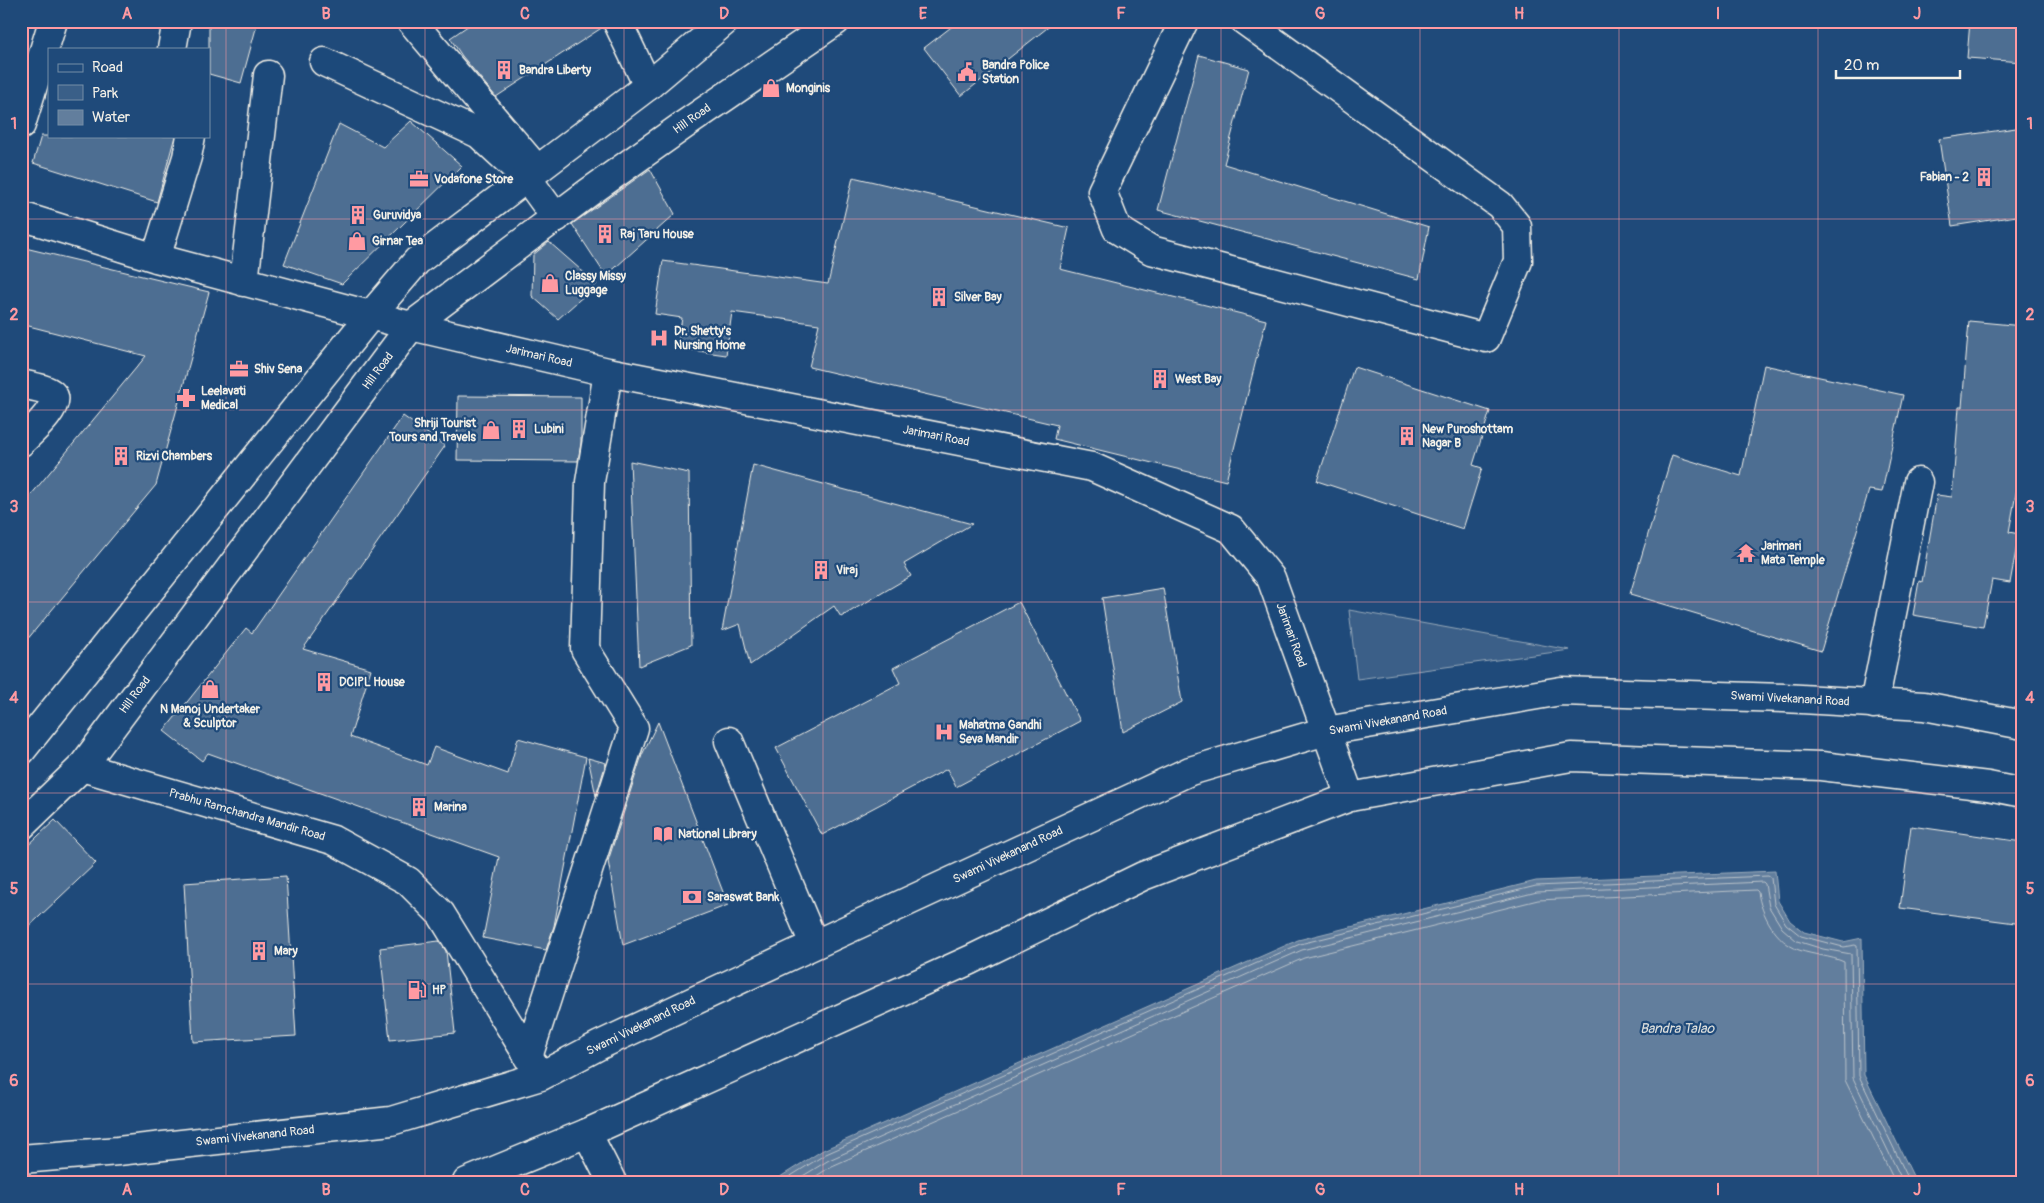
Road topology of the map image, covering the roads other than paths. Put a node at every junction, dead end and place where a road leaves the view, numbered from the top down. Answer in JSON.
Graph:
{"nodes":[{"id":1,"x":53,"y":21,"type":"edge"},
{"id":2,"x":177,"y":21,"type":"edge"},
{"id":3,"x":411,"y":21,"type":"edge"},
{"id":4,"x":617,"y":21,"type":"edge"},
{"id":5,"x":836,"y":21,"type":"edge"},
{"id":6,"x":1184,"y":21,"type":"edge"},
{"id":7,"x":1245,"y":21,"type":"edge"},
{"id":8,"x":718,"y":24,"type":"edge"},
{"id":9,"x":172,"y":48,"type":"edge"},
{"id":10,"x":324,"y":62,"type":"dead end"},
{"id":11,"x":268,"y":75,"type":"dead end"},
{"id":12,"x":648,"y":86,"type":"junction"},
{"id":13,"x":21,"y":125,"type":"edge"},
{"id":14,"x":191,"y":138,"type":"edge"},
{"id":15,"x":532,"y":174,"type":"junction"},
{"id":16,"x":21,"y":216,"type":"edge"},
{"id":17,"x":556,"y":218,"type":"junction"},
{"id":18,"x":156,"y":258,"type":"junction"},
{"id":19,"x":244,"y":282,"type":"junction"},
{"id":20,"x":370,"y":316,"type":"junction"},
{"id":21,"x":411,"y":326,"type":"junction"},
{"id":22,"x":608,"y":372,"type":"junction"},
{"id":23,"x":21,"y":384,"type":"edge"},
{"id":24,"x":21,"y":442,"type":"edge"},
{"id":25,"x":1918,"y":482,"type":"dead end"},
{"id":26,"x":1874,"y":704,"type":"junction"},
{"id":27,"x":2023,"y":725,"type":"edge"},
{"id":28,"x":1326,"y":731,"type":"junction"},
{"id":29,"x":729,"y":741,"type":"dead end"},
{"id":30,"x":21,"y":751,"type":"edge"},
{"id":31,"x":82,"y":768,"type":"junction"},
{"id":32,"x":2023,"y":793,"type":"edge"},
{"id":33,"x":1350,"y":797,"type":"junction"},
{"id":34,"x":22,"y":824,"type":"edge"},
{"id":35,"x":814,"y":944,"type":"junction"},
{"id":36,"x":534,"y":1067,"type":"junction"},
{"id":37,"x":587,"y":1133,"type":"junction"},
{"id":38,"x":21,"y":1159,"type":"edge"},
{"id":39,"x":467,"y":1182,"type":"edge"},
{"id":40,"x":612,"y":1182,"type":"edge"}],
"edges":[{"from":1,"to":13,"type":"main road"},
{"from":2,"to":9,"type":"main road"},
{"from":3,"to":15,"type":"main road"},
{"from":4,"to":12,"type":"main road"},
{"from":5,"to":17,"type":"main road","name":"Hill Road"},
{"from":6,"to":7,"type":"main road"},
{"from":8,"to":12,"type":"main road"},
{"from":10,"to":15,"type":"main road"},
{"from":11,"to":19,"type":"main road"},
{"from":12,"to":15,"type":"main road"},
{"from":14,"to":18,"type":"main road"},
{"from":15,"to":17,"type":"main road"},
{"from":15,"to":20,"type":"main road"},
{"from":16,"to":18,"type":"main road","name":"Jarimari Road"},
{"from":17,"to":21,"type":"main road","name":"Hill Road"},
{"from":18,"to":19,"type":"main road","name":"Jarimari Road"},
{"from":19,"to":20,"type":"main road","name":"Jarimari Road"},
{"from":20,"to":21,"type":"main road","name":"Jarimari Road"},
{"from":20,"to":30,"type":"main road"},
{"from":21,"to":22,"type":"main road","name":"Jarimari Road"},
{"from":21,"to":31,"type":"main road","name":"Hill Road"},
{"from":22,"to":28,"type":"main road","name":"Jarimari Road"},
{"from":22,"to":36,"type":"main road"},
{"from":23,"to":24,"type":"main road"},
{"from":25,"to":26,"type":"main road"},
{"from":26,"to":27,"type":"main road","name":"Swami Vivekanand Road"},
{"from":26,"to":28,"type":"main road","name":"Swami Vivekanand Road"},
{"from":28,"to":33,"type":"main road","name":"Jarimari Road"},
{"from":28,"to":35,"type":"main road","name":"Swami Vivekanand Road"},
{"from":29,"to":35,"type":"main road"},
{"from":31,"to":34,"type":"main road","name":"Hill Road"},
{"from":31,"to":36,"type":"main road","name":"Prabhu Ramchandra Mandir Road"},
{"from":32,"to":33,"type":"main road"},
{"from":33,"to":37,"type":"main road"},
{"from":35,"to":36,"type":"main road","name":"Swami Vivekanand Road"},
{"from":36,"to":38,"type":"main road","name":"Swami Vivekanand Road"},
{"from":37,"to":39,"type":"main road"},
{"from":37,"to":40,"type":"main road"}]}
